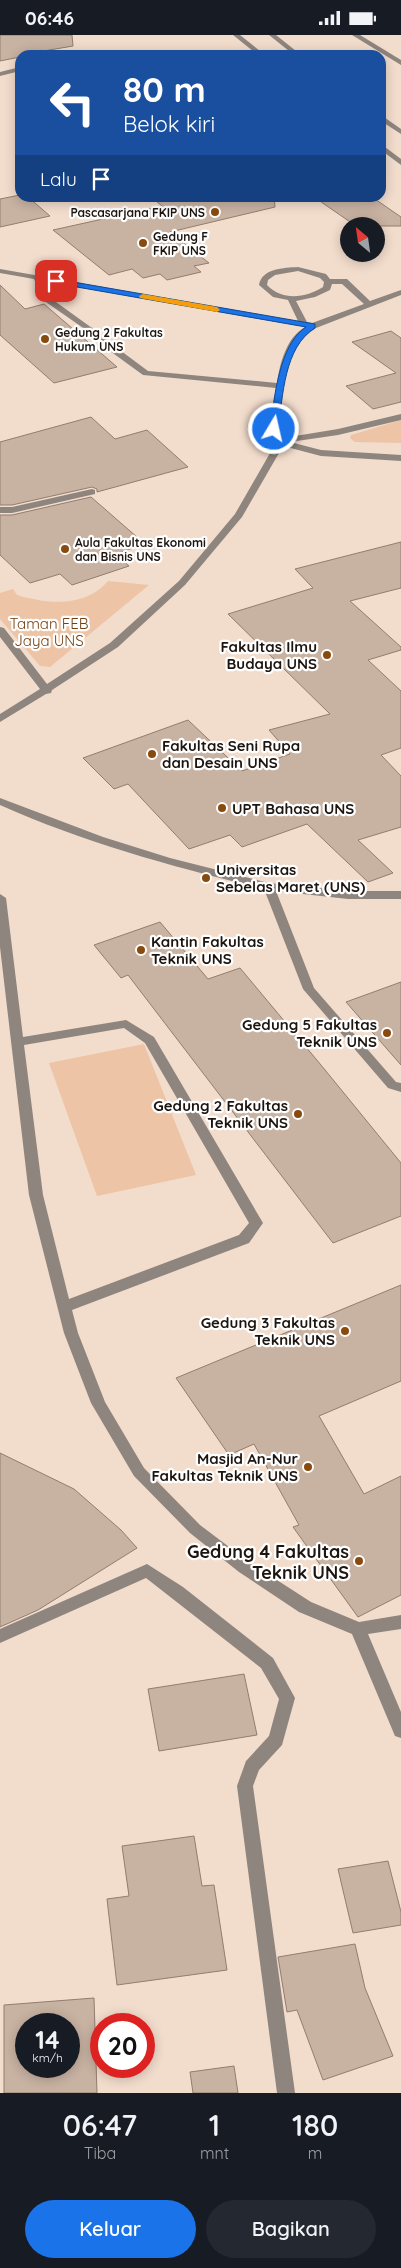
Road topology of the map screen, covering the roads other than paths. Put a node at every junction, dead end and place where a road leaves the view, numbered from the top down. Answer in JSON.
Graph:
{"nodes":[{"id":1,"x":236,"y":35,"type":"edge"},
{"id":2,"x":272,"y":35,"type":"edge"},
{"id":3,"x":355,"y":35,"type":"edge"},
{"id":4,"x":256,"y":50,"type":"edge"},
{"id":5,"x":292,"y":50,"type":"edge"},
{"id":6,"x":380,"y":50,"type":"edge"},
{"id":7,"x":386,"y":54,"type":"edge"},
{"id":8,"x":401,"y":63,"type":"edge"},
{"id":9,"x":15,"y":70,"type":"edge"},
{"id":10,"x":0,"y":74,"type":"edge"},
{"id":11,"x":386,"y":120,"type":"edge"},
{"id":12,"x":400,"y":129,"type":"edge"},
{"id":13,"x":386,"y":130,"type":"edge"},
{"id":14,"x":386,"y":150,"type":"edge"},
{"id":15,"x":401,"y":163,"type":"edge"},
{"id":16,"x":0,"y":271,"type":"edge"},
{"id":17,"x":37,"y":278,"type":"junction"},
{"id":18,"x":328,"y":282,"type":"junction"},
{"id":19,"x":401,"y":292,"type":"edge"},
{"id":20,"x":290,"y":298,"type":"junction"},
{"id":21,"x":369,"y":304,"type":"junction"},
{"id":22,"x":308,"y":326,"type":"junction"},
{"id":23,"x":89,"y":330,"type":"tunnel mouth"},
{"id":24,"x":102,"y":341,"type":"tunnel mouth"},
{"id":25,"x":281,"y":386,"type":"junction"},
{"id":26,"x":401,"y":417,"type":"edge"},
{"id":27,"x":281,"y":441,"type":"junction"},
{"id":28,"x":401,"y":458,"type":"edge"},
{"id":29,"x":92,"y":492,"type":"dead end"},
{"id":30,"x":0,"y":510,"type":"edge"},
{"id":31,"x":0,"y":630,"type":"edge"},
{"id":32,"x":46,"y":691,"type":"junction"},
{"id":33,"x":0,"y":719,"type":"edge"},
{"id":34,"x":0,"y":801,"type":"edge"},
{"id":35,"x":269,"y":887,"type":"junction"},
{"id":36,"x":401,"y":895,"type":"edge"},
{"id":37,"x":0,"y":898,"type":"edge"},
{"id":38,"x":17,"y":1042,"type":"junction"},
{"id":39,"x":401,"y":1088,"type":"edge"},
{"id":40,"x":64,"y":1307,"type":"junction"},
{"id":41,"x":401,"y":1622,"type":"edge"},
{"id":42,"x":358,"y":1629,"type":"junction"},
{"id":43,"x":0,"y":1636,"type":"edge"},
{"id":44,"x":401,"y":1731,"type":"edge"},
{"id":45,"x":286,"y":2093,"type":"edge"}],
"edges":[{"from":1,"to":4,"type":"street"},
{"from":2,"to":5,"type":"street"},
{"from":3,"to":6,"type":"street"},
{"from":7,"to":8,"type":"street"},
{"from":9,"to":10,"type":"street"},
{"from":11,"to":12,"type":"street"},
{"from":12,"to":13,"type":"street"},
{"from":14,"to":15,"type":"street"},
{"from":16,"to":17,"type":"street"},
{"from":17,"to":22,"type":"street"},
{"from":17,"to":23,"type":"street"},
{"from":18,"to":20,"type":"street"},
{"from":18,"to":20,"type":"street"},
{"from":18,"to":21,"type":"street"},
{"from":19,"to":21,"type":"street"},
{"from":20,"to":22,"type":"street"},
{"from":21,"to":22,"type":"street"},
{"from":22,"to":25,"type":"street"},
{"from":24,"to":25,"type":"street"},
{"from":25,"to":27,"type":"street"},
{"from":26,"to":27,"type":"street"},
{"from":27,"to":28,"type":"street"},
{"from":27,"to":32,"type":"street"},
{"from":29,"to":30,"type":"street"},
{"from":31,"to":32,"type":"street"},
{"from":32,"to":33,"type":"street"},
{"from":34,"to":35,"type":"street"},
{"from":35,"to":36,"type":"street"},
{"from":35,"to":39,"type":"street"},
{"from":37,"to":38,"type":"street"},
{"from":38,"to":40,"type":"street"},
{"from":38,"to":40,"type":"street"},
{"from":40,"to":42,"type":"street"},
{"from":41,"to":42,"type":"street"},
{"from":42,"to":44,"type":"street"},
{"from":43,"to":45,"type":"street"}]}
